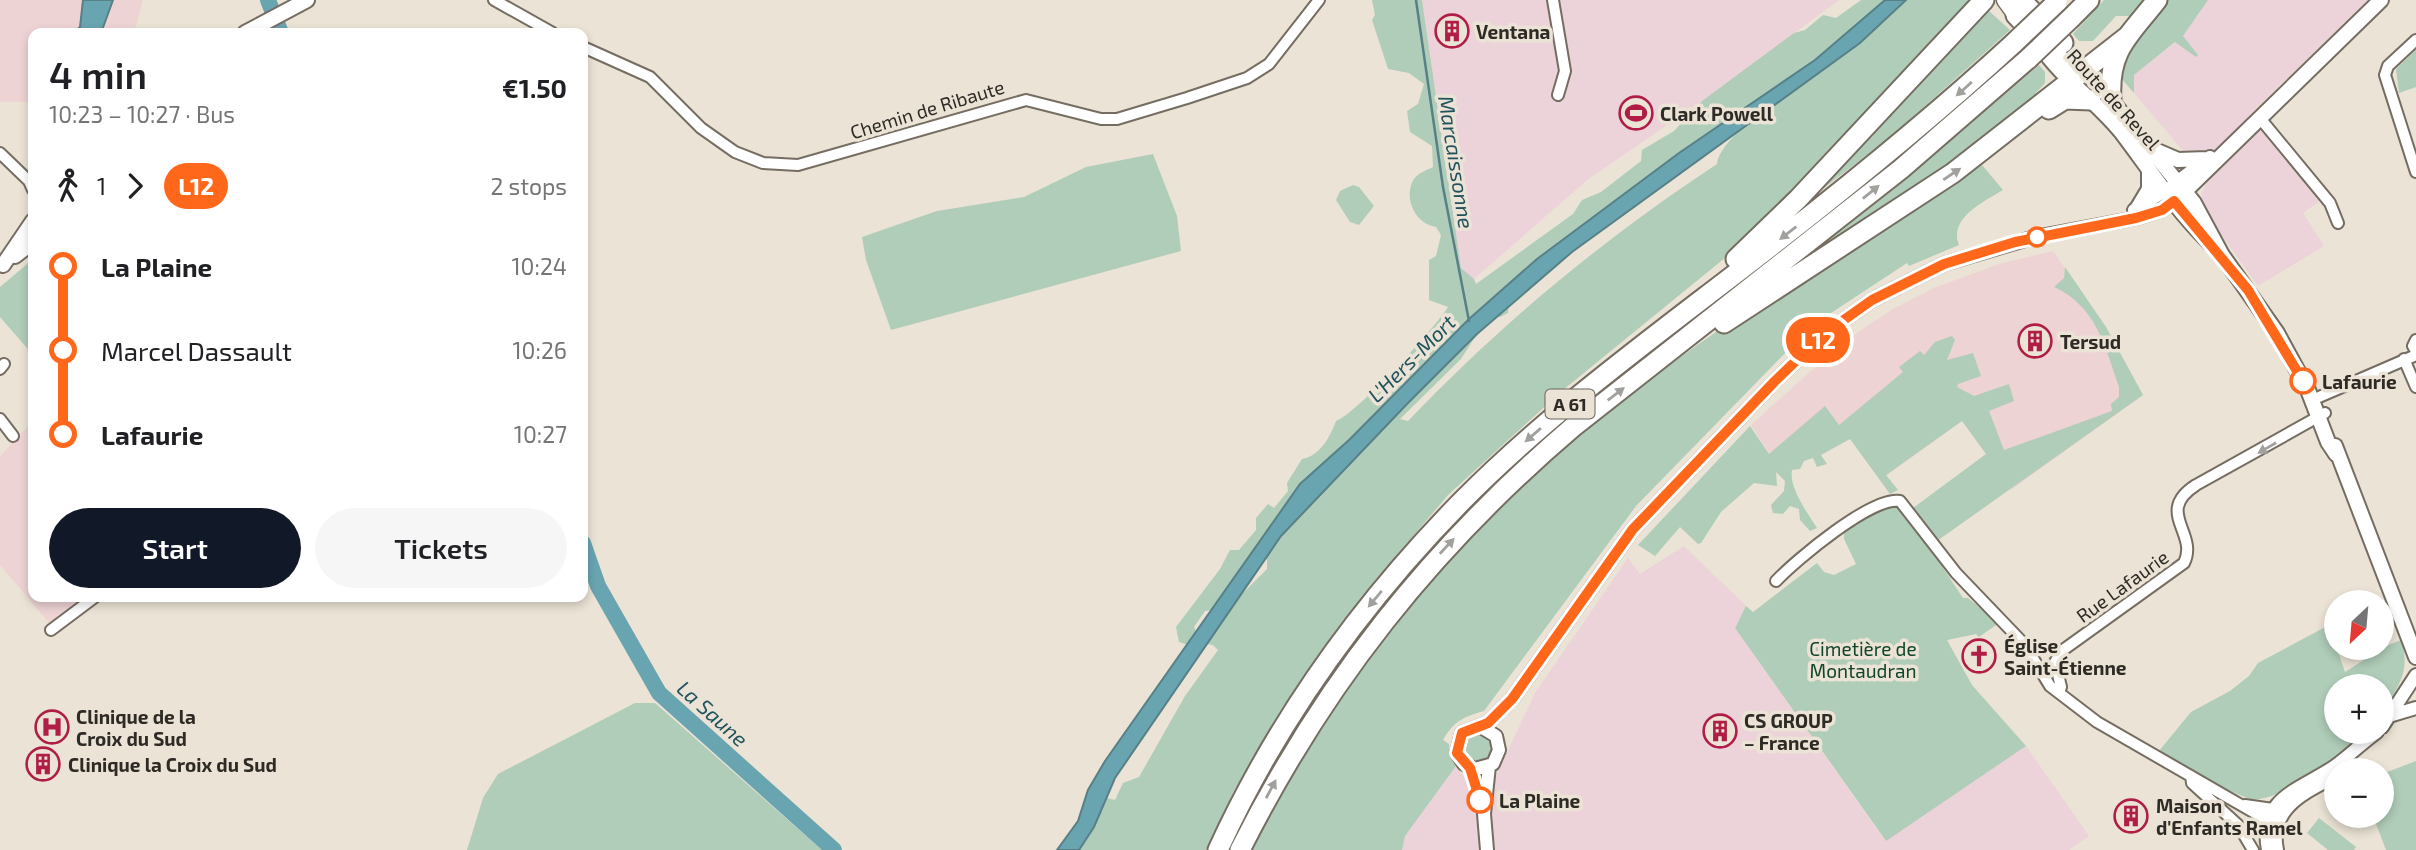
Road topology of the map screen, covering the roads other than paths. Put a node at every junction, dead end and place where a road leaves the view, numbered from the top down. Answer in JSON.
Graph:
{"nodes":[{"id":1,"x":307,"y":0,"type":"edge"},
{"id":2,"x":494,"y":0,"type":"edge"},
{"id":3,"x":1319,"y":0,"type":"edge"},
{"id":4,"x":1553,"y":0,"type":"edge"},
{"id":5,"x":2030,"y":0,"type":"edge"},
{"id":6,"x":2089,"y":0,"type":"edge"},
{"id":7,"x":2157,"y":0,"type":"edge"},
{"id":8,"x":2381,"y":0,"type":"edge"},
{"id":9,"x":2058,"y":1,"type":"edge"},
{"id":10,"x":1978,"y":3,"type":"edge"},
{"id":11,"x":2014,"y":5,"type":"edge"},
{"id":12,"x":254,"y":28,"type":"edge"},
{"id":13,"x":544,"y":28,"type":"edge"},
{"id":14,"x":2128,"y":36,"type":"junction"},
{"id":15,"x":2416,"y":40,"type":"edge"},
{"id":16,"x":2063,"y":43,"type":"junction"},
{"id":17,"x":588,"y":49,"type":"edge"},
{"id":18,"x":2086,"y":69,"type":"junction"},
{"id":19,"x":2070,"y":82,"type":"junction"},
{"id":20,"x":1558,"y":95,"type":"dead end"},
{"id":21,"x":2101,"y":99,"type":"junction"},
{"id":22,"x":2259,"y":117,"type":"junction"},
{"id":23,"x":2122,"y":133,"type":"junction"},
{"id":24,"x":2153,"y":148,"type":"junction"},
{"id":25,"x":0,"y":153,"type":"edge"},
{"id":26,"x":1981,"y":153,"type":"junction"},
{"id":27,"x":2217,"y":154,"type":"junction"},
{"id":28,"x":2149,"y":170,"type":"junction"},
{"id":29,"x":2416,"y":172,"type":"edge"},
{"id":30,"x":28,"y":180,"type":"edge"},
{"id":31,"x":2176,"y":191,"type":"junction"},
{"id":32,"x":2137,"y":209,"type":"junction"},
{"id":33,"x":2115,"y":220,"type":"junction"},
{"id":34,"x":2338,"y":223,"type":"dead end"},
{"id":35,"x":28,"y":228,"type":"edge"},
{"id":36,"x":28,"y":246,"type":"edge"},
{"id":37,"x":1,"y":267,"type":"edge"},
{"id":38,"x":2277,"y":333,"type":"junction"},
{"id":39,"x":1682,"y":341,"type":"junction"},
{"id":40,"x":2415,"y":344,"type":"edge"},
{"id":41,"x":2404,"y":359,"type":"junction"},
{"id":42,"x":1620,"y":362,"type":"junction"},
{"id":43,"x":2416,"y":387,"type":"edge"},
{"id":44,"x":2319,"y":397,"type":"junction"},
{"id":45,"x":2321,"y":414,"type":"junction"},
{"id":46,"x":0,"y":419,"type":"edge"},
{"id":47,"x":13,"y":436,"type":"dead end"},
{"id":48,"x":1776,"y":581,"type":"dead end"},
{"id":49,"x":88,"y":602,"type":"edge"},
{"id":50,"x":51,"y":630,"type":"dead end"},
{"id":51,"x":2416,"y":657,"type":"edge"},
{"id":52,"x":2416,"y":675,"type":"edge"},
{"id":53,"x":2059,"y":693,"type":"junction"},
{"id":54,"x":1512,"y":699,"type":"junction"},
{"id":55,"x":2416,"y":708,"type":"edge"},
{"id":56,"x":2394,"y":709,"type":"edge"},
{"id":57,"x":2394,"y":720,"type":"edge"},
{"id":58,"x":1481,"y":727,"type":"junction"},
{"id":59,"x":1496,"y":736,"type":"junction"},
{"id":60,"x":2361,"y":744,"type":"edge"},
{"id":61,"x":2374,"y":744,"type":"edge"},
{"id":62,"x":2358,"y":758,"type":"edge"},
{"id":63,"x":1489,"y":766,"type":"junction"},
{"id":64,"x":1470,"y":768,"type":"junction"},
{"id":65,"x":2191,"y":775,"type":"junction"},
{"id":66,"x":2324,"y":782,"type":"edge"},
{"id":67,"x":1484,"y":814,"type":"junction"},
{"id":68,"x":2273,"y":816,"type":"junction"},
{"id":69,"x":1219,"y":850,"type":"edge"},
{"id":70,"x":1240,"y":850,"type":"edge"},
{"id":71,"x":1487,"y":850,"type":"edge"},
{"id":72,"x":2253,"y":850,"type":"edge"},
{"id":73,"x":2268,"y":850,"type":"edge"},
{"id":74,"x":2277,"y":850,"type":"edge"}],
"edges":[{"from":1,"to":12,"type":"main road"},
{"from":2,"to":13,"type":"street"},
{"from":3,"to":17,"type":"street","name":"Chemin de Ribaute"},
{"from":4,"to":20,"type":"street"},
{"from":5,"to":16,"type":"main road","name":"Route de Revel"},
{"from":39,"to":6,"type":"highway","number":"A 61","one_way":true,"bridge":true},
{"from":7,"to":14,"type":"highway"},
{"from":8,"to":22,"type":"main road"},
{"from":9,"to":42,"type":"highway","number":"A 61","one_way":true,"bridge":true},
{"from":10,"to":42,"type":"highway"},
{"from":11,"to":16,"type":"highway"},
{"from":11,"to":18,"type":"highway"},
{"from":11,"to":19,"type":"main road","name":"Route de Revel"},
{"from":14,"to":18,"type":"highway"},
{"from":14,"to":21,"type":"highway"},
{"from":15,"to":29,"type":"street"},
{"from":16,"to":18,"type":"main road","name":"Route de Revel"},
{"from":18,"to":19,"type":"highway"},
{"from":18,"to":21,"type":"main road","name":"Route de Revel"},
{"from":19,"to":21,"type":"main road","name":"Route de Revel"},
{"from":19,"to":26,"type":"highway"},
{"from":21,"to":23,"type":"main road","name":"Route de Revel"},
{"from":21,"to":24,"type":"main road","name":"Route de Revel"},
{"from":21,"to":26,"type":"highway"},
{"from":22,"to":27,"type":"main road"},
{"from":22,"to":34,"type":"street"},
{"from":23,"to":28,"type":"main road","name":"Route de Revel"},
{"from":23,"to":31,"type":"main road"},
{"from":24,"to":27,"type":"main road"},
{"from":24,"to":31,"type":"main road","name":"Route de Revel"},
{"from":25,"to":30,"type":"street"},
{"from":39,"to":26,"type":"highway","one_way":true},
{"from":27,"to":31,"type":"main road"},
{"from":28,"to":31,"type":"main road","name":"Route de Revel"},
{"from":28,"to":32,"type":"main road"},
{"from":31,"to":32,"type":"street"},
{"from":31,"to":33,"type":"street"},
{"from":31,"to":38,"type":"main road","name":"Route de Revel"},
{"from":32,"to":33,"type":"street"},
{"from":33,"to":54,"type":"street"},
{"from":35,"to":37,"type":"main road"},
{"from":36,"to":37,"type":"main road"},
{"from":38,"to":44,"type":"main road","name":"Route de Revel"},
{"from":38,"to":45,"type":"main road","name":"Route de Revel"},
{"from":70,"to":39,"type":"highway","number":"A 61","one_way":true},
{"from":40,"to":41,"type":"street"},
{"from":41,"to":43,"type":"street"},
{"from":41,"to":44,"type":"street"},
{"from":42,"to":69,"type":"highway","number":"A 61","one_way":true},
{"from":44,"to":45,"type":"main road","name":"Route de Revel"},
{"from":45,"to":51,"type":"main road","name":"Route de Revel"},
{"from":45,"to":53,"type":"street","name":"Rue Lafaurie","one_way":true},
{"from":46,"to":47,"type":"street"},
{"from":48,"to":53,"type":"street"},
{"from":49,"to":50,"type":"street"},
{"from":52,"to":56,"type":"street"},
{"from":53,"to":65,"type":"street"},
{"from":54,"to":58,"type":"street"},
{"from":54,"to":59,"type":"street"},
{"from":55,"to":57,"type":"street"},
{"from":58,"to":59,"type":"street"},
{"from":58,"to":64,"type":"street"},
{"from":59,"to":63,"type":"street"},
{"from":60,"to":68,"type":"street"},
{"from":61,"to":62,"type":"street"},
{"from":63,"to":64,"type":"street"},
{"from":63,"to":67,"type":"street"},
{"from":64,"to":67,"type":"street"},
{"from":65,"to":68,"type":"street"},
{"from":65,"to":72,"type":"street"},
{"from":66,"to":68,"type":"street"},
{"from":67,"to":71,"type":"street"},
{"from":68,"to":73,"type":"street"},
{"from":68,"to":74,"type":"street"}]}
